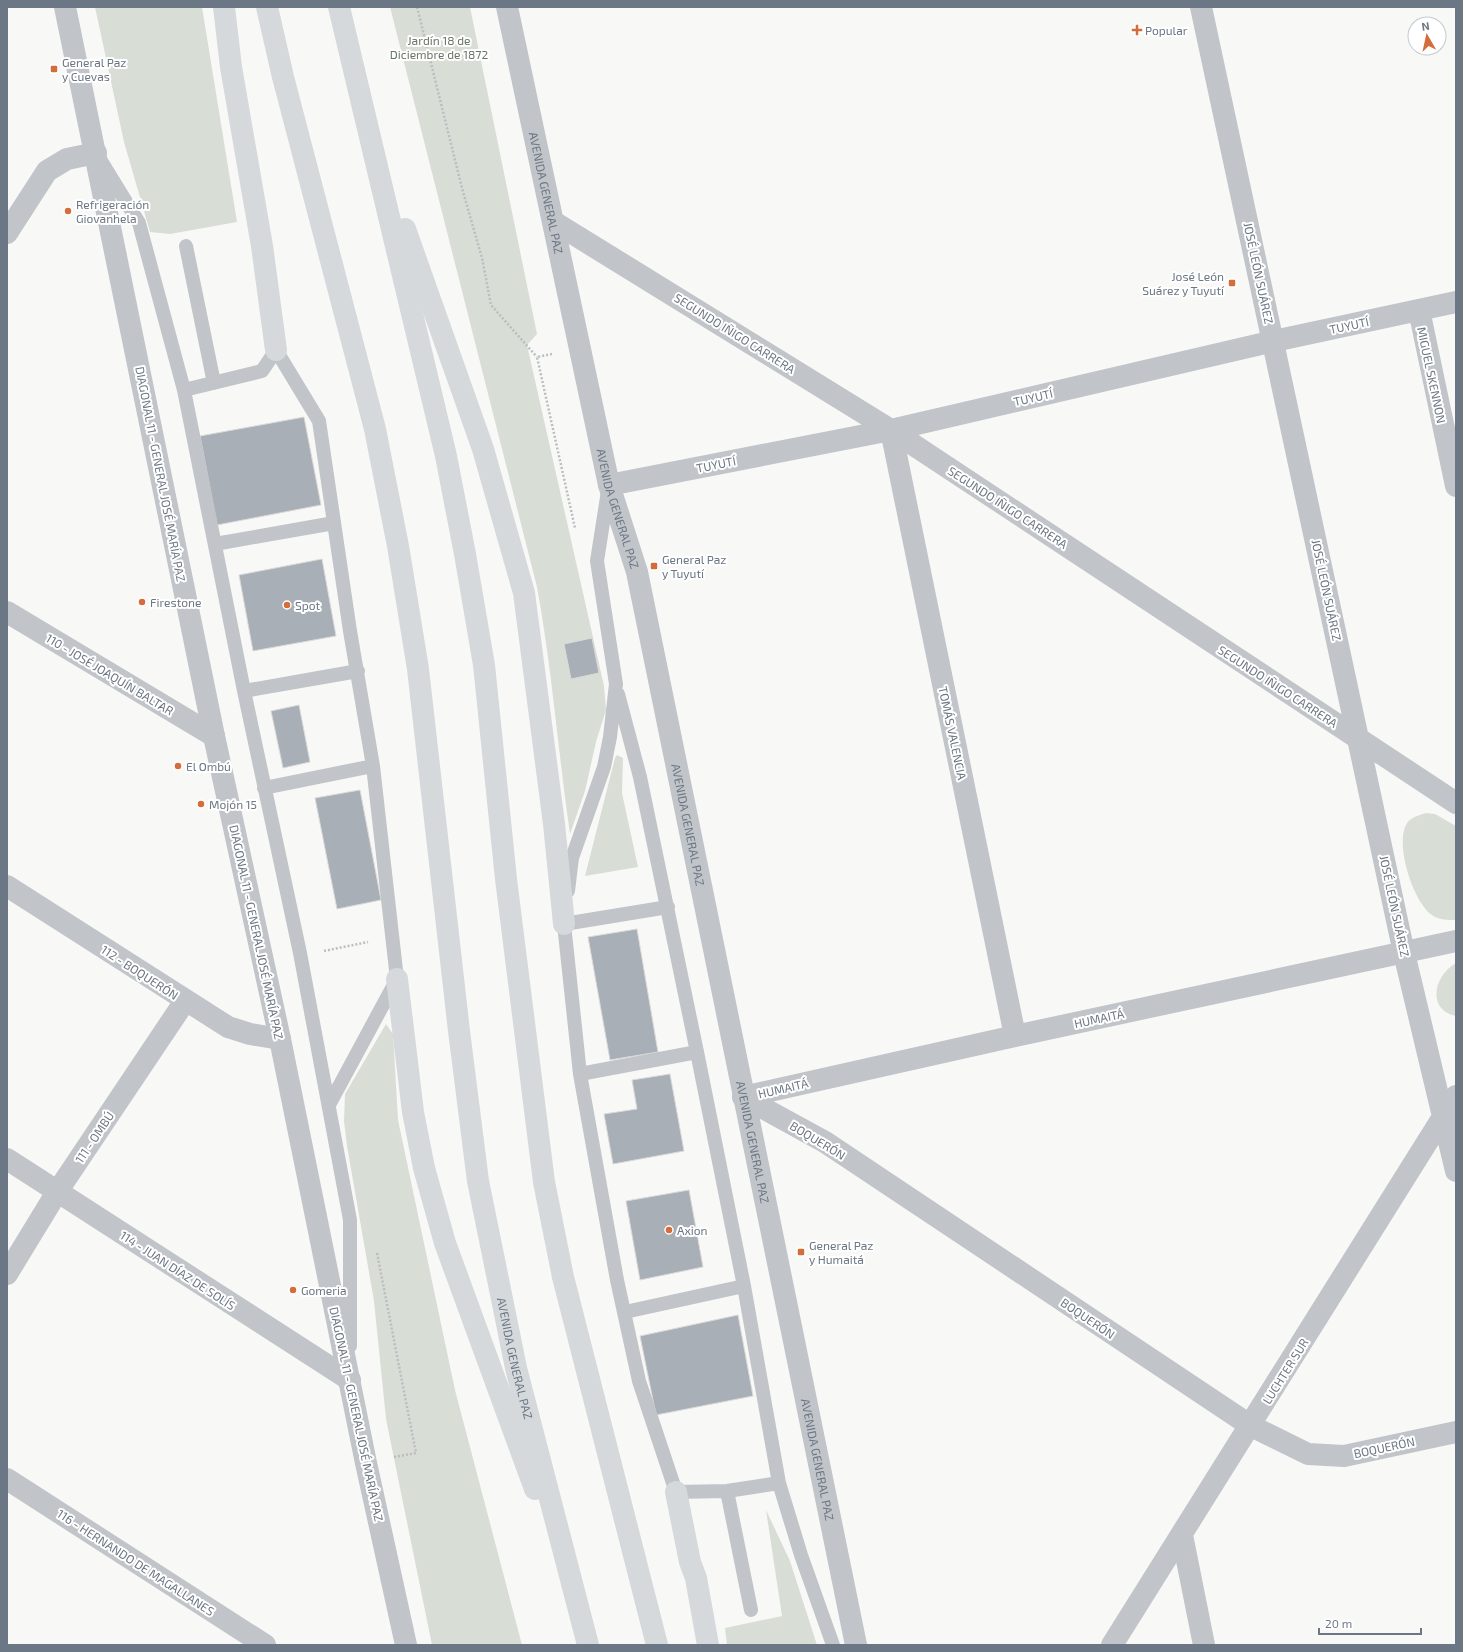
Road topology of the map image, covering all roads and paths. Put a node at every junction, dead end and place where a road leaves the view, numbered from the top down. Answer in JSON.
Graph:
{"nodes":[{"id":1,"x":65,"y":7,"type":"edge"},
{"id":2,"x":224,"y":7,"type":"edge"},
{"id":3,"x":267,"y":7,"type":"edge"},
{"id":4,"x":339,"y":7,"type":"edge"},
{"id":5,"x":417,"y":7,"type":"edge"},
{"id":6,"x":507,"y":7,"type":"edge"},
{"id":7,"x":1201,"y":7,"type":"edge"},
{"id":8,"x":368,"y":127,"type":"junction"},
{"id":9,"x":96,"y":153,"type":"junction"},
{"id":10,"x":554,"y":222,"type":"junction"},
{"id":11,"x":7,"y":233,"type":"edge"},
{"id":12,"x":186,"y":246,"type":"dead end"},
{"id":13,"x":1456,"y":302,"type":"edge"},
{"id":14,"x":1419,"y":310,"type":"junction"},
{"id":15,"x":1274,"y":341,"type":"junction"},
{"id":16,"x":580,"y":348,"type":"junction"},
{"id":17,"x":276,"y":350,"type":"junction"},
{"id":18,"x":538,"y":357,"type":"junction"},
{"id":19,"x":214,"y":383,"type":"junction"},
{"id":20,"x":184,"y":390,"type":"junction"},
{"id":21,"x":891,"y":430,"type":"junction"},
{"id":22,"x":609,"y":485,"type":"junction"},
{"id":23,"x":1456,"y":486,"type":"edge"},
{"id":24,"x":334,"y":523,"type":"junction"},
{"id":25,"x":577,"y":534,"type":"dead end"},
{"id":26,"x":215,"y":544,"type":"junction"},
{"id":27,"x":7,"y":612,"type":"edge"},
{"id":28,"x":358,"y":671,"type":"junction"},
{"id":29,"x":616,"y":684,"type":"junction"},
{"id":30,"x":244,"y":691,"type":"junction"},
{"id":31,"x":214,"y":736,"type":"junction"},
{"id":32,"x":1359,"y":740,"type":"junction"},
{"id":33,"x":373,"y":766,"type":"junction"},
{"id":34,"x":264,"y":788,"type":"junction"},
{"id":35,"x":1456,"y":803,"type":"edge"},
{"id":36,"x":7,"y":886,"type":"edge"},
{"id":37,"x":668,"y":907,"type":"junction"},
{"id":38,"x":564,"y":924,"type":"junction"},
{"id":39,"x":1456,"y":942,"type":"edge"},
{"id":40,"x":1404,"y":953,"type":"junction"},
{"id":41,"x":397,"y":979,"type":"junction"},
{"id":42,"x":185,"y":1001,"type":"junction"},
{"id":43,"x":1015,"y":1036,"type":"junction"},
{"id":44,"x":280,"y":1039,"type":"junction"},
{"id":45,"x":698,"y":1052,"type":"junction"},
{"id":46,"x":580,"y":1074,"type":"junction"},
{"id":47,"x":1456,"y":1096,"type":"edge"},
{"id":48,"x":743,"y":1097,"type":"junction"},
{"id":49,"x":329,"y":1106,"type":"junction"},
{"id":50,"x":1444,"y":1114,"type":"junction"},
{"id":51,"x":7,"y":1159,"type":"edge"},
{"id":52,"x":1456,"y":1172,"type":"edge"},
{"id":53,"x":57,"y":1192,"type":"junction"},
{"id":54,"x":7,"y":1274,"type":"edge"},
{"id":55,"x":744,"y":1286,"type":"junction"},
{"id":56,"x":625,"y":1312,"type":"junction"},
{"id":57,"x":395,"y":1346,"type":"dead end"},
{"id":58,"x":350,"y":1380,"type":"junction"},
{"id":59,"x":1250,"y":1426,"type":"junction"},
{"id":60,"x":1456,"y":1432,"type":"edge"},
{"id":61,"x":366,"y":1463,"type":"junction"},
{"id":62,"x":7,"y":1479,"type":"edge"},
{"id":63,"x":779,"y":1483,"type":"junction"},
{"id":64,"x":727,"y":1491,"type":"junction"},
{"id":65,"x":676,"y":1492,"type":"junction"},
{"id":66,"x":1182,"y":1535,"type":"junction"},
{"id":67,"x":578,"y":1606,"type":"junction"},
{"id":68,"x":751,"y":1610,"type":"dead end"},
{"id":69,"x":265,"y":1645,"type":"edge"},
{"id":70,"x":406,"y":1645,"type":"edge"},
{"id":71,"x":588,"y":1645,"type":"edge"},
{"id":72,"x":657,"y":1645,"type":"edge"},
{"id":73,"x":708,"y":1645,"type":"edge"},
{"id":74,"x":833,"y":1645,"type":"edge"},
{"id":75,"x":856,"y":1645,"type":"edge"},
{"id":76,"x":1112,"y":1645,"type":"edge"},
{"id":77,"x":1204,"y":1645,"type":"edge"}],
"edges":[{"from":1,"to":9,"type":"street","name":"DIAGONAL 11 - GENERAL JOSÉ MARÍA PAZ"},
{"from":2,"to":17,"type":"highway"},
{"from":3,"to":67,"type":"highway","name":"AVENIDA GENERAL PAZ"},
{"from":4,"to":8,"type":"highway"},
{"from":5,"to":18,"type":"path"},
{"from":6,"to":10,"type":"street","name":"AVENIDA GENERAL PAZ"},
{"from":7,"to":15,"type":"street","name":"JOSÉ LEÓN SUÁREZ"},
{"from":8,"to":38,"type":"highway"},
{"from":8,"to":72,"type":"highway"},
{"from":9,"to":11,"type":"street"},
{"from":9,"to":20,"type":"lane"},
{"from":9,"to":31,"type":"street","name":"DIAGONAL 11 - GENERAL JOSÉ MARÍA PAZ"},
{"from":10,"to":16,"type":"street","name":"AVENIDA GENERAL PAZ"},
{"from":10,"to":21,"type":"street","name":"SEGUNDO IÑIGO CARRERA"},
{"from":12,"to":19,"type":"lane"},
{"from":13,"to":14,"type":"street","name":"TUYUTÍ"},
{"from":14,"to":15,"type":"street","name":"TUYUTÍ"},
{"from":14,"to":23,"type":"street","name":"MIGUEL SKENNON"},
{"from":15,"to":21,"type":"street","name":"TUYUTÍ"},
{"from":15,"to":32,"type":"street","name":"JOSÉ LEÓN SUÁREZ"},
{"from":16,"to":18,"type":"path"},
{"from":16,"to":22,"type":"street","name":"AVENIDA GENERAL PAZ"},
{"from":17,"to":19,"type":"lane"},
{"from":17,"to":24,"type":"lane"},
{"from":18,"to":25,"type":"path"},
{"from":19,"to":20,"type":"lane"},
{"from":20,"to":26,"type":"lane"},
{"from":21,"to":22,"type":"street","name":"TUYUTÍ"},
{"from":21,"to":32,"type":"street","name":"SEGUNDO IÑIGO CARRERA"},
{"from":21,"to":43,"type":"street","name":"TOMÁS VALENCIA"},
{"from":22,"to":29,"type":"lane"},
{"from":22,"to":48,"type":"street","name":"AVENIDA GENERAL PAZ"},
{"from":24,"to":26,"type":"lane"},
{"from":24,"to":28,"type":"lane"},
{"from":26,"to":30,"type":"lane"},
{"from":27,"to":31,"type":"street","name":"110 - JOSÉ JOAQUÍN BALTAR"},
{"from":28,"to":30,"type":"lane"},
{"from":28,"to":33,"type":"lane"},
{"from":29,"to":37,"type":"lane"},
{"from":29,"to":38,"type":"lane"},
{"from":30,"to":34,"type":"lane"},
{"from":31,"to":44,"type":"street","name":"DIAGONAL 11 - GENERAL JOSÉ MARÍA PAZ"},
{"from":32,"to":35,"type":"street","name":"SEGUNDO IÑIGO CARRERA"},
{"from":32,"to":40,"type":"street","name":"JOSÉ LEÓN SUÁREZ"},
{"from":33,"to":34,"type":"lane"},
{"from":33,"to":41,"type":"lane"},
{"from":34,"to":49,"type":"lane"},
{"from":36,"to":42,"type":"street","name":"112 - BOQUERÓN"},
{"from":37,"to":38,"type":"lane"},
{"from":37,"to":45,"type":"lane"},
{"from":38,"to":46,"type":"lane"},
{"from":39,"to":40,"type":"street","name":"HUMAITÁ"},
{"from":40,"to":43,"type":"street","name":"HUMAITÁ"},
{"from":40,"to":50,"type":"street","name":"JOSÉ LEÓN SUÁREZ"},
{"from":41,"to":49,"type":"lane"},
{"from":41,"to":67,"type":"highway"},
{"from":42,"to":44,"type":"street","name":"112 - BOQUERÓN"},
{"from":42,"to":53,"type":"street","name":"111 - OMBÚ"},
{"from":43,"to":48,"type":"street","name":"HUMAITÁ"},
{"from":44,"to":58,"type":"street","name":"DIAGONAL 11 - GENERAL JOSÉ MARÍA PAZ"},
{"from":45,"to":46,"type":"lane"},
{"from":45,"to":55,"type":"lane"},
{"from":46,"to":56,"type":"lane"},
{"from":47,"to":50,"type":"street","name":"LUCHTER SUR"},
{"from":48,"to":59,"type":"street","name":"BOQUERÓN"},
{"from":48,"to":75,"type":"street","name":"AVENIDA GENERAL PAZ"},
{"from":49,"to":58,"type":"lane"},
{"from":50,"to":52,"type":"street","name":"JOSÉ LEÓN SUÁREZ"},
{"from":50,"to":59,"type":"street","name":"LUCHTER SUR"},
{"from":51,"to":53,"type":"street","name":"114 - JUAN DÍAZ DE SOLÍS"},
{"from":53,"to":54,"type":"street","name":"111 - OMBÚ"},
{"from":53,"to":58,"type":"street","name":"114 - JUAN DÍAZ DE SOLÍS"},
{"from":55,"to":56,"type":"lane"},
{"from":55,"to":63,"type":"lane"},
{"from":56,"to":65,"type":"lane"},
{"from":57,"to":61,"type":"path"},
{"from":58,"to":61,"type":"street","name":"DIAGONAL 11 - GENERAL JOSÉ MARÍA PAZ"},
{"from":59,"to":60,"type":"street","name":"BOQUERÓN"},
{"from":59,"to":66,"type":"street","name":"LUCHTER SUR"},
{"from":61,"to":70,"type":"street","name":"DIAGONAL 11 - GENERAL JOSÉ MARÍA PAZ"},
{"from":62,"to":69,"type":"street","name":"116 - HERNANDO DE MAGALLANES"},
{"from":63,"to":64,"type":"lane"},
{"from":63,"to":74,"type":"lane"},
{"from":64,"to":65,"type":"lane"},
{"from":64,"to":68,"type":"lane"},
{"from":65,"to":73,"type":"highway"},
{"from":66,"to":76,"type":"street","name":"LUCHTER SUR"},
{"from":66,"to":77,"type":"street"},
{"from":67,"to":71,"type":"highway","name":"AVENIDA GENERAL PAZ"}]}
